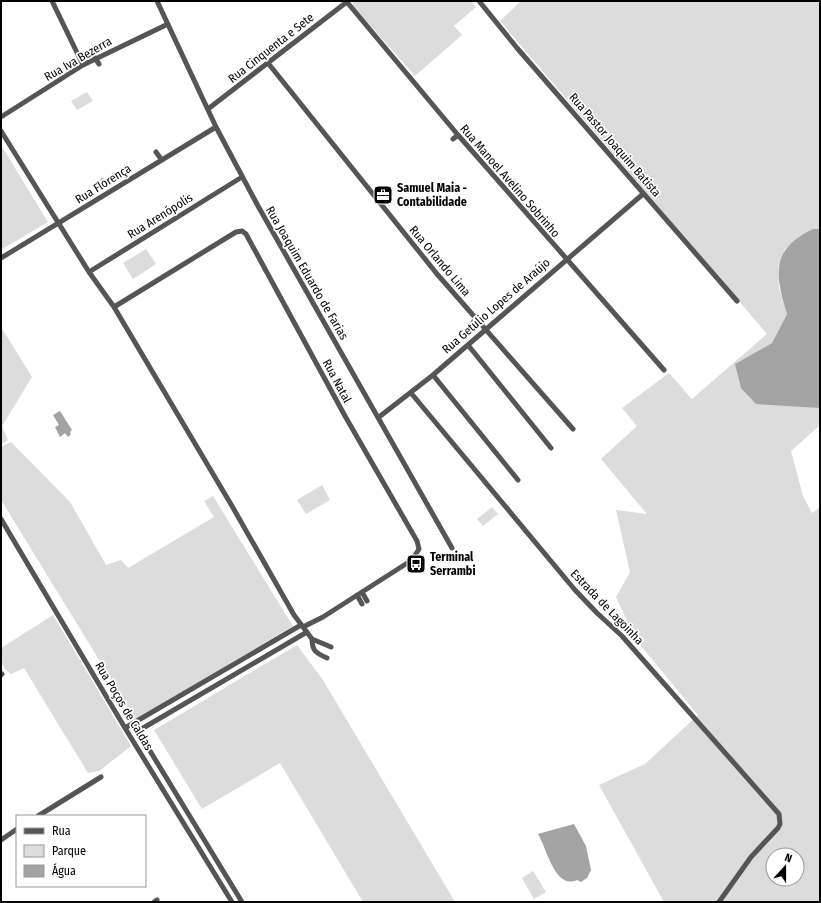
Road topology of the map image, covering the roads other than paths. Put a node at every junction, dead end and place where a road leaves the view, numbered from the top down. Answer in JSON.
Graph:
{"nodes":[{"id":1,"x":52,"y":1,"type":"edge"},
{"id":2,"x":156,"y":1,"type":"edge"},
{"id":3,"x":347,"y":1,"type":"edge"},
{"id":4,"x":479,"y":1,"type":"edge"},
{"id":5,"x":168,"y":24,"type":"junction"},
{"id":6,"x":95,"y":58,"type":"junction"},
{"id":7,"x":268,"y":63,"type":"junction"},
{"id":8,"x":99,"y":64,"type":"dead end"},
{"id":9,"x":83,"y":65,"type":"junction"},
{"id":10,"x":208,"y":109,"type":"junction"},
{"id":11,"x":1,"y":117,"type":"edge"},
{"id":12,"x":216,"y":127,"type":"junction"},
{"id":13,"x":1,"y":131,"type":"edge"},
{"id":14,"x":458,"y":135,"type":"junction"},
{"id":15,"x":453,"y":139,"type":"dead end"},
{"id":16,"x":156,"y":152,"type":"dead end"},
{"id":17,"x":161,"y":159,"type":"junction"},
{"id":18,"x":242,"y":177,"type":"junction"},
{"id":19,"x":643,"y":194,"type":"junction"},
{"id":20,"x":58,"y":224,"type":"junction"},
{"id":21,"x":1,"y":258,"type":"edge"},
{"id":22,"x":565,"y":259,"type":"junction"},
{"id":23,"x":89,"y":272,"type":"junction"},
{"id":24,"x":737,"y":301,"type":"dead end"},
{"id":25,"x":114,"y":307,"type":"junction"},
{"id":26,"x":486,"y":330,"type":"junction"},
{"id":27,"x":468,"y":345,"type":"junction"},
{"id":28,"x":664,"y":370,"type":"dead end"},
{"id":29,"x":433,"y":375,"type":"junction"},
{"id":30,"x":411,"y":393,"type":"junction"},
{"id":31,"x":379,"y":417,"type":"junction"},
{"id":32,"x":573,"y":429,"type":"dead end"},
{"id":33,"x":551,"y":448,"type":"dead end"},
{"id":34,"x":518,"y":480,"type":"dead end"},
{"id":35,"x":1,"y":519,"type":"edge"},
{"id":36,"x":452,"y":548,"type":"dead end"},
{"id":37,"x":359,"y":594,"type":"junction"},
{"id":38,"x":365,"y":603,"type":"dead end"},
{"id":39,"x":302,"y":626,"type":"junction"},
{"id":40,"x":307,"y":632,"type":"junction"},
{"id":41,"x":312,"y":639,"type":"junction"},
{"id":42,"x":331,"y":647,"type":"dead end"},
{"id":43,"x":327,"y":658,"type":"dead end"},
{"id":44,"x":133,"y":723,"type":"junction"},
{"id":45,"x":125,"y":728,"type":"junction"},
{"id":46,"x":138,"y":731,"type":"junction"},
{"id":47,"x":100,"y":778,"type":"dead end"},
{"id":48,"x":40,"y":815,"type":"edge"},
{"id":49,"x":16,"y":831,"type":"edge"},
{"id":50,"x":1,"y":840,"type":"edge"},
{"id":51,"x":232,"y":902,"type":"edge"},
{"id":52,"x":242,"y":902,"type":"edge"},
{"id":53,"x":719,"y":902,"type":"edge"}],
"edges":[{"from":1,"to":9,"type":"street"},
{"from":2,"to":5,"type":"street","name":"Rua Joaquim Eduardo de Farias"},
{"from":3,"to":7,"type":"street","name":"Rua Cinquenta e Sete"},
{"from":3,"to":14,"type":"street","name":"Rua Manoel Avelino Sobrinho"},
{"from":4,"to":19,"type":"street","name":"Rua Pastor Joaquim Batista"},
{"from":5,"to":6,"type":"street","name":"Rua Iva Bezerra"},
{"from":5,"to":10,"type":"street","name":"Rua Joaquim Eduardo de Farias"},
{"from":6,"to":8,"type":"street"},
{"from":6,"to":9,"type":"street","name":"Rua Iva Bezerra"},
{"from":7,"to":10,"type":"street","name":"Rua Cinquenta e Sete"},
{"from":7,"to":26,"type":"street","name":"Rua Orlando Lima"},
{"from":9,"to":11,"type":"street","name":"Rua Iva Bezerra"},
{"from":10,"to":12,"type":"street","name":"Rua Joaquim Eduardo de Farias"},
{"from":12,"to":17,"type":"street","name":"Rua Florença"},
{"from":12,"to":18,"type":"street","name":"Rua Joaquim Eduardo de Farias"},
{"from":13,"to":20,"type":"street"},
{"from":14,"to":15,"type":"street"},
{"from":14,"to":22,"type":"street","name":"Rua Manoel Avelino Sobrinho"},
{"from":16,"to":17,"type":"street"},
{"from":17,"to":20,"type":"street","name":"Rua Florença"},
{"from":18,"to":23,"type":"street","name":"Rua Arenópolis"},
{"from":18,"to":31,"type":"street","name":"Rua Joaquim Eduardo de Farias"},
{"from":19,"to":22,"type":"street","name":"Rua Getúlio Lopes de Araújo"},
{"from":19,"to":24,"type":"street","name":"Rua Pastor Joaquim Batista"},
{"from":20,"to":21,"type":"street","name":"Rua Florença"},
{"from":20,"to":23,"type":"street"},
{"from":22,"to":26,"type":"street","name":"Rua Getúlio Lopes de Araújo"},
{"from":22,"to":28,"type":"street","name":"Rua Manoel Avelino Sobrinho"},
{"from":23,"to":25,"type":"street"},
{"from":25,"to":37,"type":"street","name":"Rua Natal"},
{"from":25,"to":39,"type":"street"},
{"from":26,"to":27,"type":"street","name":"Rua Getúlio Lopes de Araújo"},
{"from":26,"to":32,"type":"street","name":"Rua Orlando Lima"},
{"from":27,"to":29,"type":"street","name":"Rua Getúlio Lopes de Araújo"},
{"from":27,"to":33,"type":"street"},
{"from":29,"to":30,"type":"street","name":"Rua Getúlio Lopes de Araújo"},
{"from":29,"to":34,"type":"street"},
{"from":30,"to":31,"type":"street","name":"Rua Getúlio Lopes de Araújo"},
{"from":30,"to":53,"type":"street","name":"Estrada de Lagoinha"},
{"from":31,"to":36,"type":"street","name":"Rua Joaquim Eduardo de Farias"},
{"from":35,"to":45,"type":"street","name":"Rua Poços de Caldas"},
{"from":37,"to":38,"type":"street"},
{"from":37,"to":39,"type":"street"},
{"from":39,"to":40,"type":"street"},
{"from":39,"to":44,"type":"street"},
{"from":40,"to":41,"type":"street"},
{"from":40,"to":46,"type":"street"},
{"from":41,"to":42,"type":"street"},
{"from":41,"to":43,"type":"street"},
{"from":44,"to":45,"type":"street"},
{"from":44,"to":46,"type":"street","name":"Rua Poços de Caldas"},
{"from":45,"to":51,"type":"street","name":"Rua Poços de Caldas"},
{"from":46,"to":52,"type":"street","name":"Rua Poços de Caldas"},
{"from":47,"to":48,"type":"street"},
{"from":49,"to":50,"type":"street"}]}
